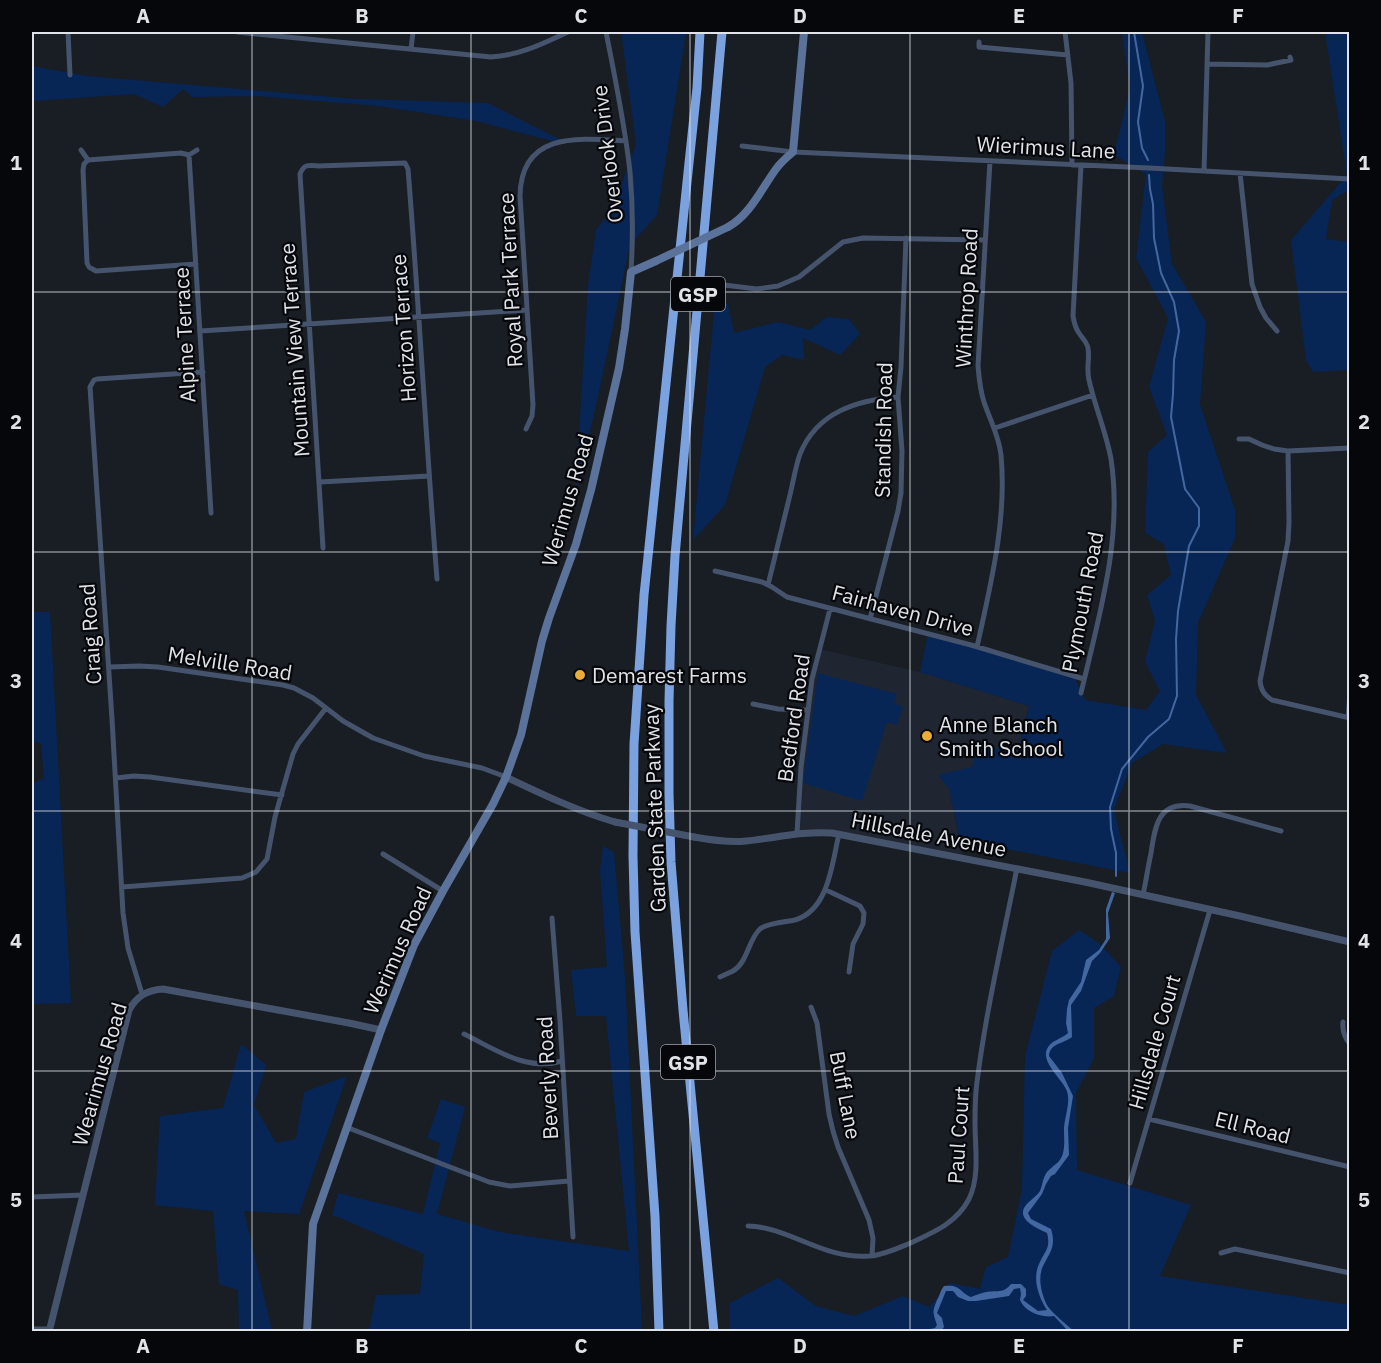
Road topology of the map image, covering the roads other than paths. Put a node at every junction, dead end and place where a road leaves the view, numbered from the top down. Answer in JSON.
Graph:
{"nodes":[{"id":1,"x":68,"y":32,"type":"edge"},
{"id":2,"x":237,"y":32,"type":"edge"},
{"id":3,"x":412,"y":32,"type":"edge"},
{"id":4,"x":568,"y":32,"type":"edge"},
{"id":5,"x":606,"y":32,"type":"edge"},
{"id":6,"x":700,"y":32,"type":"edge"},
{"id":7,"x":722,"y":32,"type":"edge"},
{"id":8,"x":804,"y":32,"type":"edge"},
{"id":9,"x":1065,"y":32,"type":"edge"},
{"id":10,"x":1208,"y":32,"type":"edge"},
{"id":11,"x":979,"y":42,"type":"dead end"},
{"id":12,"x":411,"y":49,"type":"junction"},
{"id":13,"x":1068,"y":55,"type":"junction"},
{"id":14,"x":1290,"y":57,"type":"dead end"},
{"id":15,"x":1207,"y":64,"type":"junction"},
{"id":16,"x":70,"y":75,"type":"dead end"},
{"id":17,"x":626,"y":141,"type":"junction"},
{"id":18,"x":742,"y":146,"type":"dead end"},
{"id":19,"x":81,"y":150,"type":"dead end"},
{"id":20,"x":197,"y":150,"type":"dead end"},
{"id":21,"x":793,"y":152,"type":"junction"},
{"id":22,"x":189,"y":154,"type":"junction"},
{"id":23,"x":88,"y":160,"type":"junction"},
{"id":24,"x":990,"y":161,"type":"junction"},
{"id":25,"x":1072,"y":165,"type":"junction"},
{"id":26,"x":1081,"y":165,"type":"junction"},
{"id":27,"x":318,"y":166,"type":"joint"},
{"id":28,"x":1204,"y":171,"type":"junction"},
{"id":29,"x":1240,"y":173,"type":"junction"},
{"id":30,"x":1350,"y":179,"type":"edge"},
{"id":31,"x":906,"y":238,"type":"junction"},
{"id":32,"x":985,"y":240,"type":"junction"},
{"id":33,"x":196,"y":264,"type":"junction"},
{"id":34,"x":631,"y":272,"type":"junction"},
{"id":35,"x":724,"y":285,"type":"dead end"},
{"id":36,"x":527,"y":310,"type":"junction"},
{"id":37,"x":419,"y":317,"type":"junction"},
{"id":38,"x":310,"y":324,"type":"junction"},
{"id":39,"x":200,"y":331,"type":"junction"},
{"id":40,"x":1277,"y":331,"type":"dead end"},
{"id":41,"x":202,"y":372,"type":"junction"},
{"id":42,"x":1093,"y":395,"type":"junction"},
{"id":43,"x":898,"y":397,"type":"junction"},
{"id":44,"x":995,"y":428,"type":"junction"},
{"id":45,"x":526,"y":429,"type":"dead end"},
{"id":46,"x":1239,"y":439,"type":"dead end"},
{"id":47,"x":1350,"y":448,"type":"edge"},
{"id":48,"x":1288,"y":451,"type":"junction"},
{"id":49,"x":429,"y":476,"type":"junction"},
{"id":50,"x":320,"y":482,"type":"junction"},
{"id":51,"x":211,"y":513,"type":"dead end"},
{"id":52,"x":324,"y":548,"type":"dead end"},
{"id":53,"x":715,"y":571,"type":"dead end"},
{"id":54,"x":437,"y":579,"type":"dead end"},
{"id":55,"x":768,"y":585,"type":"junction"},
{"id":56,"x":830,"y":609,"type":"junction"},
{"id":57,"x":870,"y":619,"type":"junction"},
{"id":58,"x":977,"y":647,"type":"junction"},
{"id":59,"x":109,"y":667,"type":"junction"},
{"id":60,"x":1084,"y":679,"type":"junction"},
{"id":61,"x":1081,"y":693,"type":"dead end"},
{"id":62,"x":1350,"y":693,"type":"edge"},
{"id":63,"x":753,"y":704,"type":"dead end"},
{"id":64,"x":326,"y":708,"type":"junction"},
{"id":65,"x":808,"y":710,"type":"junction"},
{"id":66,"x":1349,"y":718,"type":"edge"},
{"id":67,"x":507,"y":777,"type":"junction"},
{"id":68,"x":116,"y":778,"type":"junction"},
{"id":69,"x":282,"y":795,"type":"junction"},
{"id":70,"x":1281,"y":831,"type":"dead end"},
{"id":71,"x":797,"y":833,"type":"junction"},
{"id":72,"x":839,"y":834,"type":"junction"},
{"id":73,"x":383,"y":854,"type":"dead end"},
{"id":74,"x":1017,"y":868,"type":"junction"},
{"id":75,"x":122,"y":887,"type":"junction"},
{"id":76,"x":826,"y":890,"type":"junction"},
{"id":77,"x":443,"y":891,"type":"junction"},
{"id":78,"x":1143,"y":895,"type":"junction"},
{"id":79,"x":1210,"y":910,"type":"junction"},
{"id":80,"x":552,"y":918,"type":"dead end"},
{"id":81,"x":1350,"y":942,"type":"edge"},
{"id":82,"x":849,"y":972,"type":"dead end"},
{"id":83,"x":720,"y":976,"type":"dead end"},
{"id":84,"x":142,"y":994,"type":"junction"},
{"id":85,"x":811,"y":1007,"type":"dead end"},
{"id":86,"x":1343,"y":1022,"type":"dead end"},
{"id":87,"x":381,"y":1030,"type":"junction"},
{"id":88,"x":464,"y":1034,"type":"dead end"},
{"id":89,"x":1350,"y":1044,"type":"edge"},
{"id":90,"x":562,"y":1061,"type":"junction"},
{"id":91,"x":1149,"y":1119,"type":"junction"},
{"id":92,"x":346,"y":1127,"type":"junction"},
{"id":93,"x":1350,"y":1167,"type":"edge"},
{"id":94,"x":569,"y":1181,"type":"junction"},
{"id":95,"x":1130,"y":1183,"type":"dead end"},
{"id":96,"x":82,"y":1195,"type":"junction"},
{"id":97,"x":32,"y":1197,"type":"edge"},
{"id":98,"x":747,"y":1226,"type":"dead end"},
{"id":99,"x":573,"y":1237,"type":"dead end"},
{"id":100,"x":1221,"y":1253,"type":"dead end"},
{"id":101,"x":872,"y":1256,"type":"junction"},
{"id":102,"x":1350,"y":1273,"type":"edge"},
{"id":103,"x":32,"y":1329,"type":"edge"},
{"id":104,"x":49,"y":1330,"type":"edge"},
{"id":105,"x":307,"y":1332,"type":"edge"},
{"id":106,"x":659,"y":1332,"type":"edge"},
{"id":107,"x":714,"y":1332,"type":"edge"}],
"edges":[{"from":1,"to":16,"type":"street"},
{"from":2,"to":12,"type":"street"},
{"from":3,"to":12,"type":"street"},
{"from":4,"to":12,"type":"street"},
{"from":5,"to":17,"type":"street","name":"Overlook Drive"},
{"from":6,"to":106,"type":"highway","name":"Garden State Parkway","number":"GSP"},
{"from":7,"to":107,"type":"highway","name":"Garden State Parkway","number":"GSP"},
{"from":8,"to":21,"type":"main road"},
{"from":9,"to":13,"type":"street"},
{"from":10,"to":15,"type":"street"},
{"from":11,"to":13,"type":"street"},
{"from":13,"to":25,"type":"street"},
{"from":14,"to":15,"type":"street"},
{"from":15,"to":28,"type":"street"},
{"from":17,"to":34,"type":"street","name":"Overlook Drive"},
{"from":17,"to":36,"type":"street","name":"Royal Park Terrace"},
{"from":18,"to":21,"type":"street","name":"Wierimus Lane"},
{"from":19,"to":23,"type":"street"},
{"from":20,"to":22,"type":"street"},
{"from":21,"to":24,"type":"street","name":"Wierimus Lane"},
{"from":21,"to":34,"type":"main road","bridge":true},
{"from":22,"to":23,"type":"street"},
{"from":22,"to":33,"type":"street","name":"Alpine Terrace"},
{"from":23,"to":33,"type":"street"},
{"from":24,"to":25,"type":"street","name":"Wierimus Lane"},
{"from":24,"to":32,"type":"street","name":"Winthrop Road"},
{"from":25,"to":26,"type":"street","name":"Wierimus Lane"},
{"from":26,"to":28,"type":"street","name":"Wierimus Lane"},
{"from":26,"to":42,"type":"street","name":"Plymouth Road"},
{"from":27,"to":37,"type":"street","name":"Horizon Terrace"},
{"from":27,"to":38,"type":"street","name":"Mountain View Terrace"},
{"from":28,"to":29,"type":"street","name":"Wierimus Lane"},
{"from":29,"to":30,"type":"street","name":"Wierimus Lane"},
{"from":29,"to":40,"type":"street"},
{"from":31,"to":32,"type":"street"},
{"from":31,"to":35,"type":"street"},
{"from":31,"to":43,"type":"street","name":"Standish Road"},
{"from":32,"to":44,"type":"street","name":"Winthrop Road"},
{"from":33,"to":39,"type":"street","name":"Alpine Terrace"},
{"from":34,"to":67,"type":"main road","name":"Werimus Road"},
{"from":36,"to":37,"type":"street"},
{"from":36,"to":45,"type":"street","name":"Royal Park Terrace"},
{"from":37,"to":38,"type":"street"},
{"from":37,"to":49,"type":"street","name":"Horizon Terrace"},
{"from":38,"to":39,"type":"street"},
{"from":38,"to":50,"type":"street","name":"Mountain View Terrace"},
{"from":39,"to":41,"type":"street","name":"Alpine Terrace"},
{"from":41,"to":51,"type":"street","name":"Alpine Terrace"},
{"from":41,"to":59,"type":"street","name":"Craig Road"},
{"from":42,"to":44,"type":"street"},
{"from":42,"to":60,"type":"street","name":"Plymouth Road"},
{"from":43,"to":55,"type":"street"},
{"from":43,"to":57,"type":"street","name":"Standish Road"},
{"from":44,"to":58,"type":"street","name":"Winthrop Road"},
{"from":46,"to":48,"type":"street"},
{"from":47,"to":48,"type":"street"},
{"from":48,"to":66,"type":"street"},
{"from":49,"to":50,"type":"street"},
{"from":49,"to":54,"type":"street","name":"Horizon Terrace"},
{"from":50,"to":52,"type":"street","name":"Mountain View Terrace"},
{"from":53,"to":55,"type":"street","name":"Fairhaven Drive"},
{"from":55,"to":56,"type":"street","name":"Fairhaven Drive"},
{"from":56,"to":57,"type":"street","name":"Fairhaven Drive"},
{"from":56,"to":65,"type":"street","name":"Bedford Road"},
{"from":57,"to":58,"type":"street","name":"Fairhaven Drive"},
{"from":58,"to":60,"type":"street","name":"Fairhaven Drive"},
{"from":59,"to":64,"type":"street","name":"Melville Road"},
{"from":59,"to":68,"type":"street","name":"Craig Road"},
{"from":60,"to":61,"type":"street","name":"Plymouth Road"},
{"from":62,"to":66,"type":"street"},
{"from":63,"to":65,"type":"street"},
{"from":64,"to":67,"type":"street","name":"Melville Road"},
{"from":64,"to":69,"type":"street"},
{"from":65,"to":71,"type":"street","name":"Bedford Road"},
{"from":67,"to":71,"type":"street","name":"Hillsdale Avenue","bridge":true},
{"from":67,"to":77,"type":"main road","name":"Werimus Road"},
{"from":68,"to":69,"type":"street"},
{"from":68,"to":75,"type":"street","name":"Craig Road"},
{"from":69,"to":75,"type":"street"},
{"from":70,"to":78,"type":"street"},
{"from":71,"to":72,"type":"street","name":"Hillsdale Avenue"},
{"from":72,"to":74,"type":"street","name":"Hillsdale Avenue"},
{"from":72,"to":76,"type":"street"},
{"from":73,"to":77,"type":"street"},
{"from":74,"to":78,"type":"street","name":"Hillsdale Avenue"},
{"from":74,"to":101,"type":"street","name":"Paul Court"},
{"from":75,"to":84,"type":"street","name":"Craig Road"},
{"from":76,"to":82,"type":"street"},
{"from":76,"to":83,"type":"street"},
{"from":77,"to":87,"type":"main road","name":"Werimus Road"},
{"from":78,"to":79,"type":"street","name":"Hillsdale Avenue"},
{"from":79,"to":81,"type":"street","name":"Hillsdale Avenue"},
{"from":79,"to":91,"type":"street","name":"Hillsdale Court"},
{"from":80,"to":90,"type":"street","name":"Beverly Road"},
{"from":84,"to":87,"type":"street","name":"Wearimus Road"},
{"from":84,"to":96,"type":"street","name":"Wearimus Road"},
{"from":85,"to":101,"type":"street","name":"Buff Lane"},
{"from":86,"to":89,"type":"street"},
{"from":87,"to":92,"type":"main road","name":"Werimus Road"},
{"from":88,"to":90,"type":"street"},
{"from":90,"to":94,"type":"street","name":"Beverly Road"},
{"from":91,"to":93,"type":"street","name":"Ell Road"},
{"from":91,"to":95,"type":"street","name":"Hillsdale Court"},
{"from":92,"to":94,"type":"street"},
{"from":92,"to":105,"type":"main road","name":"Werimus Road"},
{"from":94,"to":99,"type":"street","name":"Beverly Road"},
{"from":96,"to":97,"type":"street"},
{"from":96,"to":104,"type":"street","name":"Wearimus Road"},
{"from":98,"to":101,"type":"street","name":"Paul Court"},
{"from":100,"to":102,"type":"street"},
{"from":103,"to":104,"type":"street"}]}
